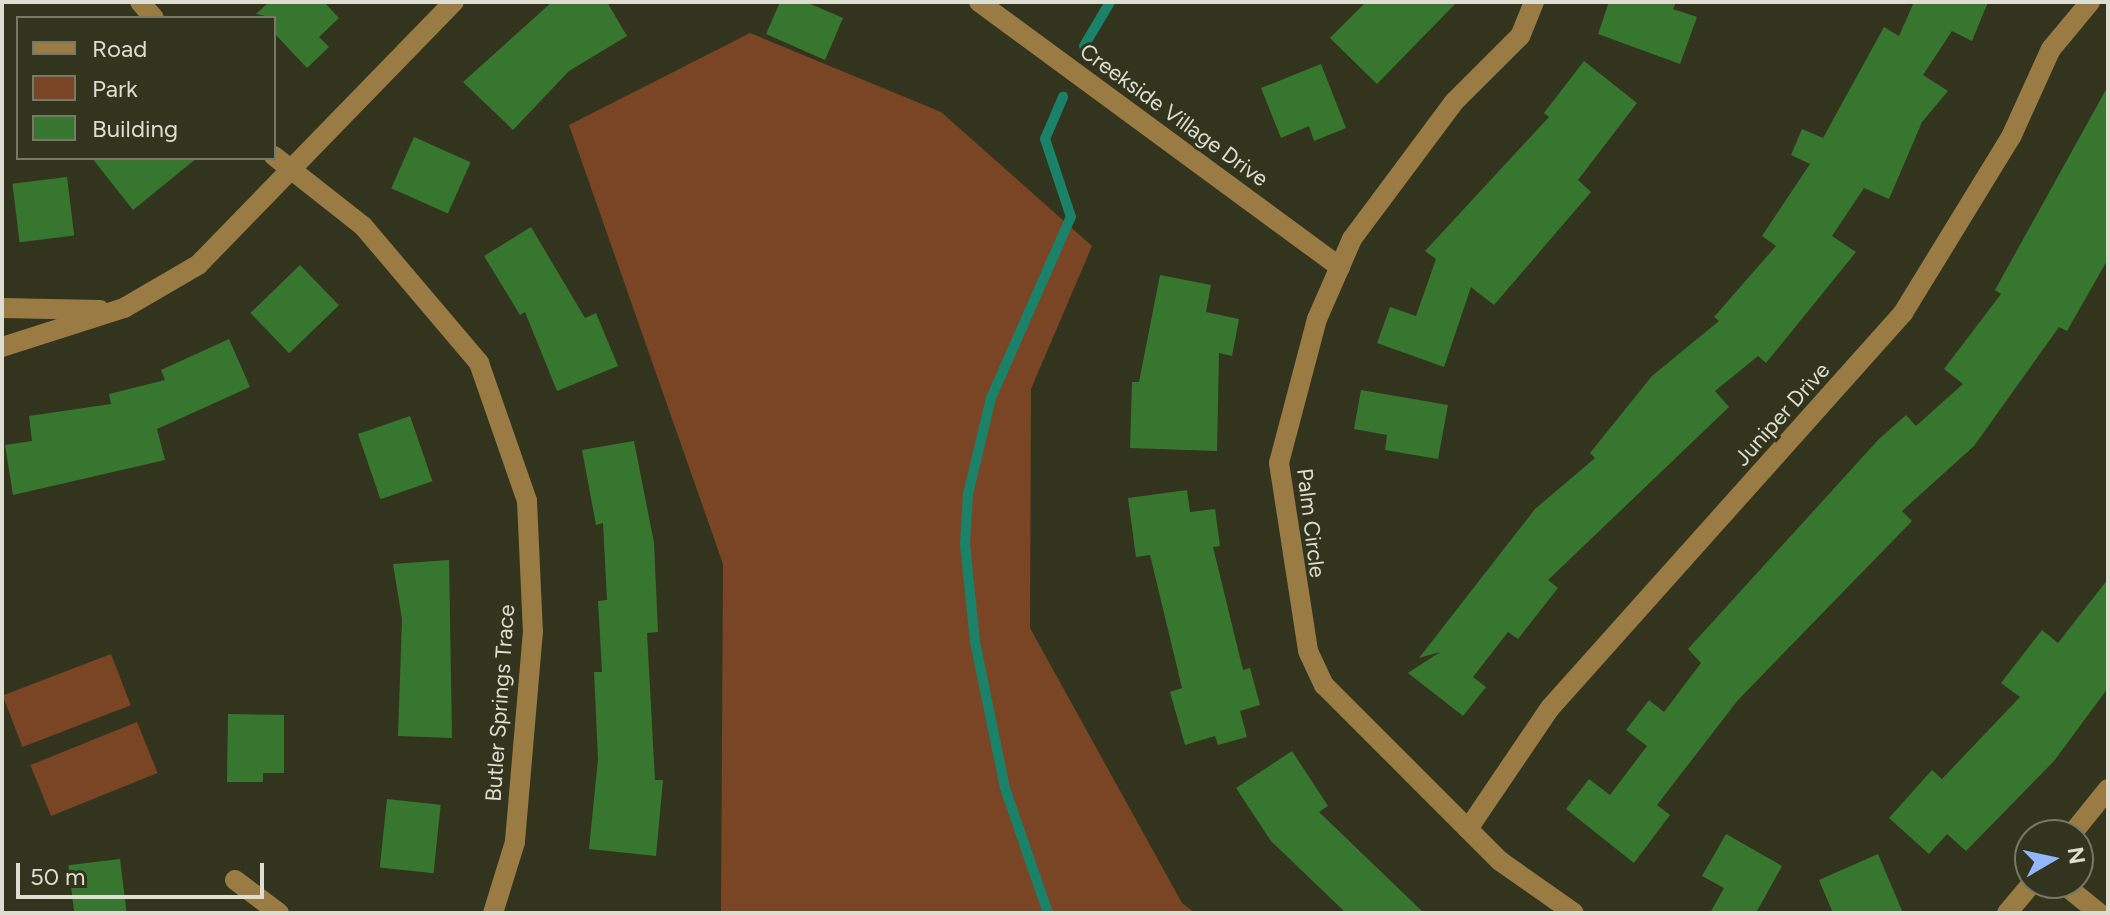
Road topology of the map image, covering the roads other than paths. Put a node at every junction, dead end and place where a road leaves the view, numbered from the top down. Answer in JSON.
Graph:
{"nodes":[{"id":1,"x":454,"y":2,"type":"edge"},
{"id":2,"x":979,"y":2,"type":"edge"},
{"id":3,"x":1534,"y":2,"type":"edge"},
{"id":4,"x":2090,"y":2,"type":"edge"},
{"id":5,"x":276,"y":158,"type":"edge"},
{"id":6,"x":288,"y":172,"type":"junction"},
{"id":7,"x":1340,"y":267,"type":"junction"},
{"id":8,"x":2,"y":308,"type":"edge"},
{"id":9,"x":116,"y":310,"type":"junction"},
{"id":10,"x":2,"y":347,"type":"edge"},
{"id":11,"x":2108,"y":789,"type":"edge"},
{"id":12,"x":2084,"y":819,"type":"edge"},
{"id":13,"x":1468,"y":829,"type":"junction"},
{"id":14,"x":235,"y":880,"type":"dead end"},
{"id":15,"x":2082,"y":899,"type":"edge"},
{"id":16,"x":279,"y":913,"type":"edge"},
{"id":17,"x":493,"y":913,"type":"edge"},
{"id":18,"x":1574,"y":913,"type":"edge"},
{"id":19,"x":2099,"y":913,"type":"edge"}],
"edges":[{"from":1,"to":6,"type":"street"},
{"from":2,"to":7,"type":"street","name":"Creekside Village Drive"},
{"from":3,"to":7,"type":"street","name":"Palm Circle"},
{"from":4,"to":13,"type":"street","name":"Juniper Drive"},
{"from":5,"to":6,"type":"street","name":"Butler Springs Trace"},
{"from":6,"to":9,"type":"street"},
{"from":6,"to":17,"type":"street","name":"Butler Springs Trace"},
{"from":7,"to":13,"type":"street","name":"Palm Circle"},
{"from":8,"to":9,"type":"street"},
{"from":9,"to":10,"type":"street"},
{"from":11,"to":12,"type":"street"},
{"from":13,"to":18,"type":"street","name":"Palm Circle"},
{"from":14,"to":16,"type":"street"},
{"from":15,"to":19,"type":"street"}]}
